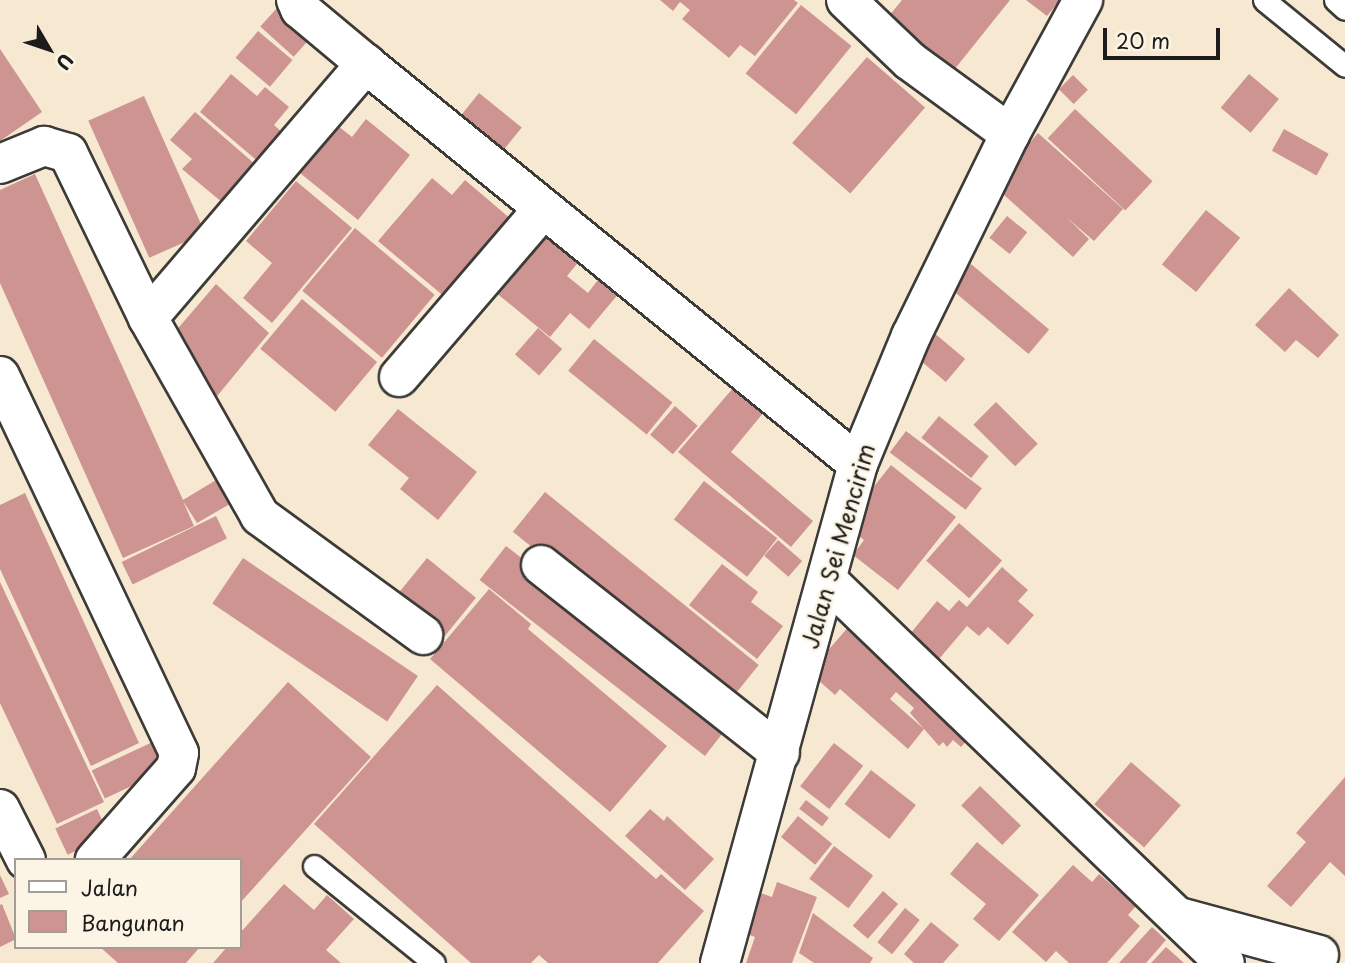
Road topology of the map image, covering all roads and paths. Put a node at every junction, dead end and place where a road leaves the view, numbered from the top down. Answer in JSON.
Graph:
{"nodes":[{"id":1,"x":296,"y":0,"type":"edge"},
{"id":2,"x":846,"y":0,"type":"edge"},
{"id":3,"x":1083,"y":0,"type":"edge"},
{"id":4,"x":1265,"y":0,"type":"edge"},
{"id":5,"x":1335,"y":0,"type":"edge"},
{"id":6,"x":1345,"y":9,"type":"edge"},
{"id":7,"x":366,"y":64,"type":"junction"},
{"id":8,"x":1345,"y":66,"type":"edge"},
{"id":9,"x":1010,"y":134,"type":"junction"},
{"id":10,"x":0,"y":164,"type":"edge"},
{"id":11,"x":543,"y":209,"type":"junction"},
{"id":12,"x":148,"y":318,"type":"junction"},
{"id":13,"x":0,"y":376,"type":"edge"},
{"id":14,"x":399,"y":377,"type":"dead end"},
{"id":15,"x":858,"y":464,"type":"junction"},
{"id":16,"x":541,"y":565,"type":"dead end"},
{"id":17,"x":827,"y":580,"type":"junction"},
{"id":18,"x":423,"y":635,"type":"dead end"},
{"id":19,"x":780,"y":752,"type":"junction"},
{"id":20,"x":0,"y":808,"type":"edge"},
{"id":21,"x":25,"y":858,"type":"edge"},
{"id":22,"x":97,"y":858,"type":"edge"},
{"id":23,"x":314,"y":866,"type":"dead end"},
{"id":24,"x":1177,"y":916,"type":"junction"},
{"id":25,"x":1319,"y":955,"type":"dead end"},
{"id":26,"x":434,"y":963,"type":"edge"},
{"id":27,"x":720,"y":963,"type":"edge"},
{"id":28,"x":1225,"y":963,"type":"edge"}],
"edges":[{"from":1,"to":7,"type":"street"},
{"from":2,"to":9,"type":"street"},
{"from":3,"to":9,"type":"street","name":"Jalan Sei Mencirim"},
{"from":4,"to":8,"type":"lane"},
{"from":5,"to":6,"type":"lane"},
{"from":7,"to":11,"type":"street"},
{"from":7,"to":12,"type":"street"},
{"from":9,"to":15,"type":"street","name":"Jalan Sei Mencirim"},
{"from":10,"to":12,"type":"street"},
{"from":11,"to":14,"type":"street"},
{"from":11,"to":15,"type":"street"},
{"from":12,"to":18,"type":"street"},
{"from":13,"to":22,"type":"street"},
{"from":15,"to":17,"type":"street","name":"Jalan Sei Mencirim"},
{"from":16,"to":19,"type":"street"},
{"from":17,"to":19,"type":"street","name":"Jalan Sei Mencirim"},
{"from":17,"to":24,"type":"street"},
{"from":19,"to":27,"type":"street","name":"Jalan Sei Mencirim"},
{"from":20,"to":21,"type":"street"},
{"from":23,"to":26,"type":"lane"},
{"from":24,"to":25,"type":"street"},
{"from":24,"to":28,"type":"street"}]}
